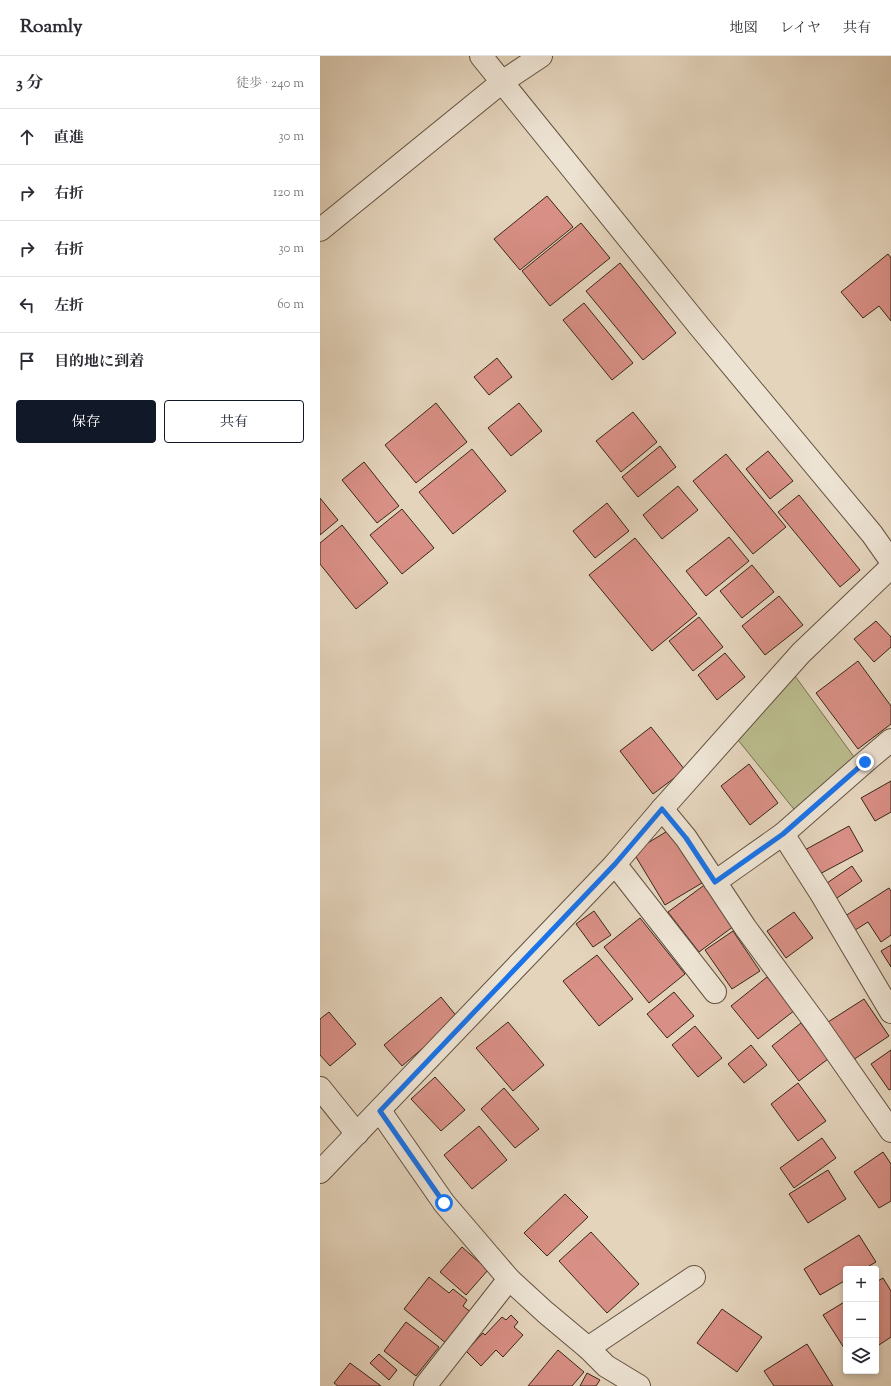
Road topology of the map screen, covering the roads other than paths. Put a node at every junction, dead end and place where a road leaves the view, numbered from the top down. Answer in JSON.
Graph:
{"nodes":[{"id":1,"x":481,"y":56,"type":"edge"},
{"id":2,"x":541,"y":56,"type":"edge"},
{"id":3,"x":502,"y":82,"type":"junction"},
{"id":4,"x":320,"y":230,"type":"edge"},
{"id":5,"x":891,"y":561,"type":"edge"},
{"id":6,"x":891,"y":567,"type":"edge"},
{"id":7,"x":891,"y":740,"type":"edge"},
{"id":8,"x":662,"y":809,"type":"junction"},
{"id":9,"x":783,"y":834,"type":"junction"},
{"id":10,"x":615,"y":864,"type":"junction"},
{"id":11,"x":715,"y":882,"type":"junction"},
{"id":12,"x":715,"y":992,"type":"dead end"},
{"id":13,"x":891,"y":1012,"type":"edge"},
{"id":14,"x":320,"y":1088,"type":"edge"},
{"id":15,"x":380,"y":1111,"type":"junction"},
{"id":16,"x":891,"y":1131,"type":"edge"},
{"id":17,"x":356,"y":1134,"type":"junction"},
{"id":18,"x":320,"y":1172,"type":"edge"},
{"id":19,"x":694,"y":1277,"type":"dead end"},
{"id":20,"x":509,"y":1279,"type":"junction"},
{"id":21,"x":588,"y":1348,"type":"junction"},
{"id":22,"x":634,"y":1385,"type":"edge"},
{"id":23,"x":425,"y":1386,"type":"edge"}],
"edges":[{"from":1,"to":3,"type":"street"},
{"from":2,"to":3,"type":"street"},
{"from":3,"to":4,"type":"street"},
{"from":3,"to":5,"type":"street"},
{"from":6,"to":8,"type":"street"},
{"from":7,"to":9,"type":"street"},
{"from":8,"to":10,"type":"street"},
{"from":8,"to":11,"type":"street"},
{"from":9,"to":11,"type":"street"},
{"from":9,"to":13,"type":"street"},
{"from":10,"to":12,"type":"street"},
{"from":10,"to":15,"type":"street"},
{"from":11,"to":16,"type":"street"},
{"from":14,"to":17,"type":"street"},
{"from":15,"to":17,"type":"street"},
{"from":15,"to":20,"type":"street"},
{"from":17,"to":18,"type":"street"},
{"from":19,"to":21,"type":"street"},
{"from":20,"to":21,"type":"street"},
{"from":20,"to":23,"type":"street"},
{"from":21,"to":22,"type":"street"}]}
